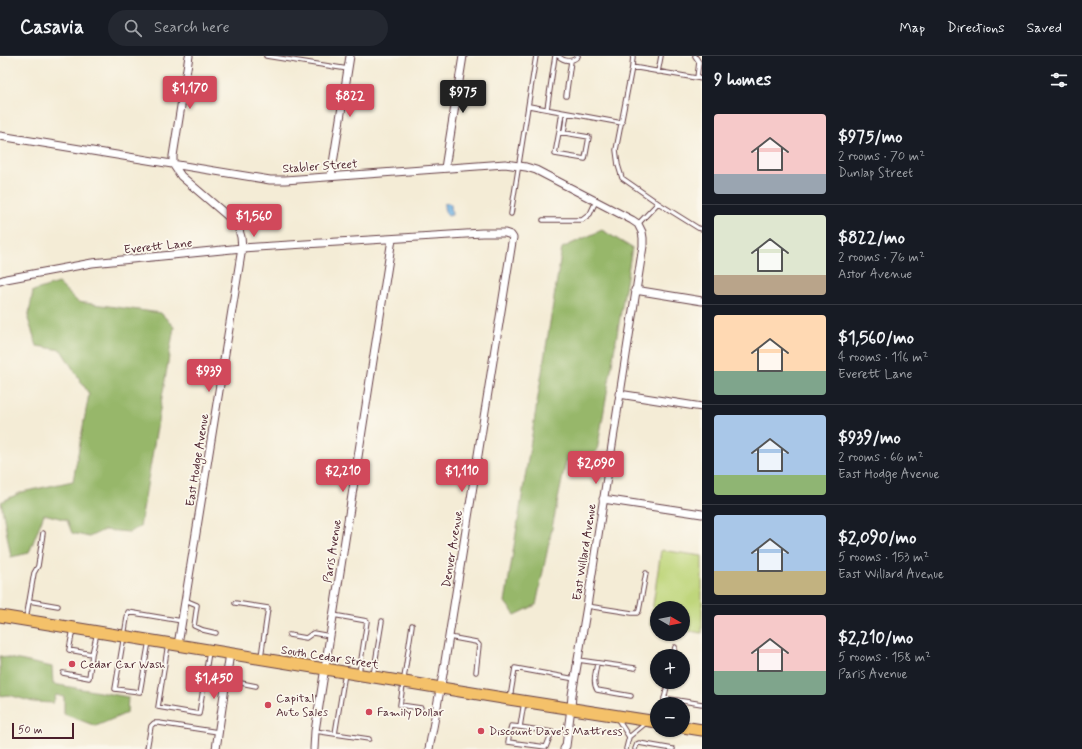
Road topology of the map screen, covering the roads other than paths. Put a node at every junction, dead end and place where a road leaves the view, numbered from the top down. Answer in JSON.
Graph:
{"nodes":[{"id":1,"x":189,"y":56,"type":"edge"},
{"id":2,"x":266,"y":56,"type":"edge"},
{"id":3,"x":350,"y":56,"type":"edge"},
{"id":4,"x":463,"y":56,"type":"edge"},
{"id":5,"x":536,"y":56,"type":"edge"},
{"id":6,"x":557,"y":56,"type":"edge"},
{"id":7,"x":578,"y":56,"type":"edge"},
{"id":8,"x":633,"y":56,"type":"edge"},
{"id":9,"x":661,"y":56,"type":"edge"},
{"id":10,"x":694,"y":56,"type":"edge"},
{"id":11,"x":571,"y":60,"type":"junction"},
{"id":12,"x":632,"y":67,"type":"junction"},
{"id":13,"x":348,"y":69,"type":"junction"},
{"id":14,"x":658,"y":72,"type":"junction"},
{"id":15,"x":697,"y":78,"type":"junction"},
{"id":16,"x":702,"y":79,"type":"edge"},
{"id":17,"x":566,"y":96,"type":"dead end"},
{"id":18,"x":528,"y":106,"type":"junction"},
{"id":19,"x":547,"y":109,"type":"junction"},
{"id":20,"x":562,"y":112,"type":"junction"},
{"id":21,"x":567,"y":113,"type":"junction"},
{"id":22,"x":622,"y":122,"type":"junction"},
{"id":23,"x":559,"y":132,"type":"junction"},
{"id":24,"x":564,"y":132,"type":"junction"},
{"id":25,"x":0,"y":136,"type":"edge"},
{"id":26,"x":173,"y":164,"type":"junction"},
{"id":27,"x":519,"y":166,"type":"junction"},
{"id":28,"x":445,"y":168,"type":"junction"},
{"id":29,"x":331,"y":176,"type":"junction"},
{"id":30,"x":596,"y":201,"type":"junction"},
{"id":31,"x":658,"y":203,"type":"junction"},
{"id":32,"x":511,"y":214,"type":"dead end"},
{"id":33,"x":543,"y":220,"type":"dead end"},
{"id":34,"x":635,"y":222,"type":"junction"},
{"id":35,"x":702,"y":229,"type":"edge"},
{"id":36,"x":511,"y":235,"type":"joint"},
{"id":37,"x":392,"y":239,"type":"junction"},
{"id":38,"x":242,"y":248,"type":"junction"},
{"id":39,"x":0,"y":281,"type":"edge"},
{"id":40,"x":635,"y":290,"type":"junction"},
{"id":41,"x":702,"y":301,"type":"edge"},
{"id":42,"x":619,"y":394,"type":"junction"},
{"id":43,"x":702,"y":407,"type":"edge"},
{"id":44,"x":603,"y":499,"type":"junction"},
{"id":45,"x":702,"y":514,"type":"edge"},
{"id":46,"x":43,"y":533,"type":"dead end"},
{"id":47,"x":646,"y":572,"type":"dead end"},
{"id":48,"x":186,"y":600,"type":"junction"},
{"id":49,"x":29,"y":601,"type":"junction"},
{"id":50,"x":235,"y":603,"type":"dead end"},
{"id":51,"x":58,"y":606,"type":"dead end"},
{"id":52,"x":587,"y":606,"type":"junction"},
{"id":53,"x":333,"y":615,"type":"junction"},
{"id":54,"x":0,"y":616,"type":"edge"},
{"id":55,"x":26,"y":620,"type":"junction"},
{"id":56,"x":182,"y":620,"type":"junction"},
{"id":57,"x":382,"y":621,"type":"dead end"},
{"id":58,"x":412,"y":625,"type":"dead end"},
{"id":59,"x":73,"y":628,"type":"junction"},
{"id":60,"x":97,"y":632,"type":"junction"},
{"id":61,"x":216,"y":633,"type":"dead end"},
{"id":62,"x":289,"y":635,"type":"dead end"},
{"id":63,"x":124,"y":636,"type":"junction"},
{"id":64,"x":330,"y":636,"type":"junction"},
{"id":65,"x":449,"y":637,"type":"junction"},
{"id":66,"x":149,"y":640,"type":"junction"},
{"id":67,"x":173,"y":644,"type":"junction"},
{"id":68,"x":209,"y":650,"type":"junction"},
{"id":69,"x":230,"y":653,"type":"junction"},
{"id":70,"x":92,"y":654,"type":"junction"},
{"id":71,"x":260,"y":658,"type":"junction"},
{"id":72,"x":578,"y":660,"type":"junction"},
{"id":73,"x":597,"y":663,"type":"junction"},
{"id":74,"x":635,"y":668,"type":"dead end"},
{"id":75,"x":325,"y":669,"type":"junction"},
{"id":76,"x":345,"y":672,"type":"junction"},
{"id":77,"x":476,"y":672,"type":"dead end"},
{"id":78,"x":63,"y":673,"type":"dead end"},
{"id":79,"x":359,"y":674,"type":"junction"},
{"id":80,"x":373,"y":677,"type":"junction"},
{"id":81,"x":575,"y":678,"type":"junction"},
{"id":82,"x":226,"y":680,"type":"junction"},
{"id":83,"x":403,"y":681,"type":"junction"},
{"id":84,"x":256,"y":686,"type":"dead end"},
{"id":85,"x":441,"y":687,"type":"junction"},
{"id":86,"x":631,"y":696,"type":"dead end"},
{"id":87,"x":509,"y":699,"type":"junction"},
{"id":88,"x":524,"y":701,"type":"junction"},
{"id":89,"x":690,"y":702,"type":"edge"},
{"id":90,"x":702,"y":704,"type":"edge"},
{"id":91,"x":421,"y":708,"type":"dead end"},
{"id":92,"x":571,"y":708,"type":"junction"},
{"id":93,"x":616,"y":715,"type":"junction"},
{"id":94,"x":650,"y":721,"type":"edge"},
{"id":95,"x":650,"y":724,"type":"edge"},
{"id":96,"x":520,"y":728,"type":"junction"},
{"id":97,"x":690,"y":728,"type":"edge"},
{"id":98,"x":702,"y":730,"type":"edge"},
{"id":99,"x":315,"y":731,"type":"junction"},
{"id":100,"x":218,"y":732,"type":"junction"},
{"id":101,"x":335,"y":734,"type":"junction"},
{"id":102,"x":629,"y":737,"type":"junction"},
{"id":103,"x":368,"y":739,"type":"dead end"},
{"id":104,"x":565,"y":748,"type":"edge"},
{"id":105,"x":147,"y":749,"type":"edge"},
{"id":106,"x":216,"y":749,"type":"edge"},
{"id":107,"x":314,"y":749,"type":"edge"},
{"id":108,"x":429,"y":749,"type":"edge"},
{"id":109,"x":626,"y":749,"type":"edge"},
{"id":110,"x":635,"y":749,"type":"edge"},
{"id":111,"x":673,"y":749,"type":"edge"}],
"edges":[{"from":1,"to":26,"type":"street"},
{"from":2,"to":13,"type":"lane"},
{"from":3,"to":13,"type":"street"},
{"from":4,"to":28,"type":"street"},
{"from":5,"to":18,"type":"lane"},
{"from":6,"to":11,"type":"lane"},
{"from":6,"to":19,"type":"lane"},
{"from":7,"to":11,"type":"lane"},
{"from":8,"to":12,"type":"lane"},
{"from":9,"to":14,"type":"lane"},
{"from":10,"to":15,"type":"lane"},
{"from":11,"to":17,"type":"lane"},
{"from":12,"to":14,"type":"lane"},
{"from":12,"to":22,"type":"lane"},
{"from":13,"to":29,"type":"street"},
{"from":14,"to":15,"type":"lane"},
{"from":15,"to":16,"type":"lane"},
{"from":18,"to":19,"type":"lane"},
{"from":18,"to":27,"type":"lane"},
{"from":19,"to":20,"type":"lane"},
{"from":20,"to":21,"type":"lane"},
{"from":20,"to":23,"type":"lane"},
{"from":21,"to":22,"type":"lane"},
{"from":21,"to":24,"type":"lane"},
{"from":22,"to":31,"type":"lane"},
{"from":23,"to":24,"type":"lane"},
{"from":23,"to":24,"type":"lane"},
{"from":25,"to":26,"type":"street","name":"Stabler Street"},
{"from":26,"to":29,"type":"street","name":"Stabler Street"},
{"from":26,"to":38,"type":"street","name":"East Hodge Avenue"},
{"from":27,"to":28,"type":"street","name":"Stabler Street"},
{"from":27,"to":30,"type":"street","name":"Stabler Street"},
{"from":27,"to":32,"type":"lane"},
{"from":28,"to":29,"type":"street","name":"Stabler Street"},
{"from":30,"to":33,"type":"lane"},
{"from":30,"to":34,"type":"street","name":"Stabler Street"},
{"from":31,"to":34,"type":"lane"},
{"from":31,"to":35,"type":"lane"},
{"from":34,"to":40,"type":"street","name":"East Willard Avenue"},
{"from":36,"to":37,"type":"street","name":"Everett Lane"},
{"from":36,"to":65,"type":"street","name":"Denver Avenue"},
{"from":37,"to":38,"type":"street","name":"Everett Lane"},
{"from":37,"to":53,"type":"street","name":"Paris Avenue"},
{"from":38,"to":39,"type":"street","name":"Everett Lane"},
{"from":38,"to":48,"type":"street","name":"East Hodge Avenue"},
{"from":40,"to":41,"type":"street"},
{"from":40,"to":42,"type":"street","name":"East Willard Avenue"},
{"from":42,"to":43,"type":"street"},
{"from":42,"to":44,"type":"street","name":"East Willard Avenue"},
{"from":44,"to":45,"type":"street"},
{"from":44,"to":52,"type":"street","name":"East Willard Avenue"},
{"from":46,"to":49,"type":"lane"},
{"from":47,"to":52,"type":"lane"},
{"from":48,"to":56,"type":"street","name":"East Hodge Avenue"},
{"from":48,"to":61,"type":"lane"},
{"from":49,"to":51,"type":"lane"},
{"from":49,"to":55,"type":"lane"},
{"from":50,"to":71,"type":"lane"},
{"from":52,"to":72,"type":"street","name":"East Willard Avenue"},
{"from":53,"to":64,"type":"street","name":"Paris Avenue"},
{"from":53,"to":79,"type":"lane"},
{"from":54,"to":55,"type":"main road","name":"South Cedar Street"},
{"from":55,"to":59,"type":"main road","name":"South Cedar Street"},
{"from":56,"to":63,"type":"lane"},
{"from":56,"to":67,"type":"street","name":"East Hodge Avenue"},
{"from":57,"to":80,"type":"lane"},
{"from":58,"to":83,"type":"lane"},
{"from":59,"to":60,"type":"main road","name":"South Cedar Street"},
{"from":59,"to":70,"type":"lane"},
{"from":60,"to":63,"type":"main road","name":"South Cedar Street"},
{"from":60,"to":70,"type":"lane"},
{"from":62,"to":64,"type":"lane"},
{"from":63,"to":66,"type":"main road","name":"South Cedar Street"},
{"from":63,"to":66,"type":"lane"},
{"from":64,"to":75,"type":"street","name":"Paris Avenue"},
{"from":65,"to":77,"type":"lane"},
{"from":65,"to":85,"type":"street","name":"Denver Avenue"},
{"from":66,"to":67,"type":"main road","name":"South Cedar Street"},
{"from":67,"to":68,"type":"main road","name":"South Cedar Street"},
{"from":67,"to":68,"type":"lane"},
{"from":68,"to":69,"type":"main road","name":"South Cedar Street"},
{"from":69,"to":71,"type":"main road","name":"South Cedar Street"},
{"from":69,"to":82,"type":"street"},
{"from":70,"to":78,"type":"lane"},
{"from":71,"to":75,"type":"main road","name":"South Cedar Street"},
{"from":72,"to":73,"type":"lane"},
{"from":72,"to":81,"type":"street","name":"East Willard Avenue"},
{"from":73,"to":74,"type":"lane"},
{"from":73,"to":86,"type":"lane"},
{"from":75,"to":76,"type":"main road","name":"South Cedar Street"},
{"from":75,"to":99,"type":"street","name":"Paris Avenue"},
{"from":76,"to":79,"type":"main road","name":"South Cedar Street"},
{"from":76,"to":101,"type":"lane"},
{"from":79,"to":80,"type":"main road","name":"South Cedar Street"},
{"from":80,"to":83,"type":"main road","name":"South Cedar Street"},
{"from":81,"to":87,"type":"lane"},
{"from":81,"to":92,"type":"street","name":"East Willard Avenue"},
{"from":82,"to":84,"type":"lane"},
{"from":82,"to":100,"type":"street"},
{"from":83,"to":85,"type":"main road","name":"South Cedar Street"},
{"from":83,"to":91,"type":"lane"},
{"from":85,"to":87,"type":"main road","name":"South Cedar Street"},
{"from":85,"to":108,"type":"street","name":"Denver Avenue"},
{"from":87,"to":88,"type":"main road","name":"South Cedar Street"},
{"from":88,"to":92,"type":"main road","name":"South Cedar Street"},
{"from":88,"to":96,"type":"lane"},
{"from":89,"to":90,"type":"lane"},
{"from":92,"to":93,"type":"main road","name":"South Cedar Street"},
{"from":92,"to":104,"type":"street","name":"East Willard Avenue"},
{"from":93,"to":94,"type":"main road","name":"South Cedar Street"},
{"from":93,"to":102,"type":"lane"},
{"from":95,"to":102,"type":"lane"},
{"from":96,"to":96,"type":"lane"},
{"from":97,"to":98,"type":"main road"},
{"from":99,"to":101,"type":"lane"},
{"from":99,"to":107,"type":"street","name":"Paris Avenue"},
{"from":100,"to":105,"type":"lane"},
{"from":100,"to":106,"type":"street"},
{"from":101,"to":103,"type":"lane"},
{"from":102,"to":109,"type":"lane"},
{"from":110,"to":111,"type":"lane"}]}
